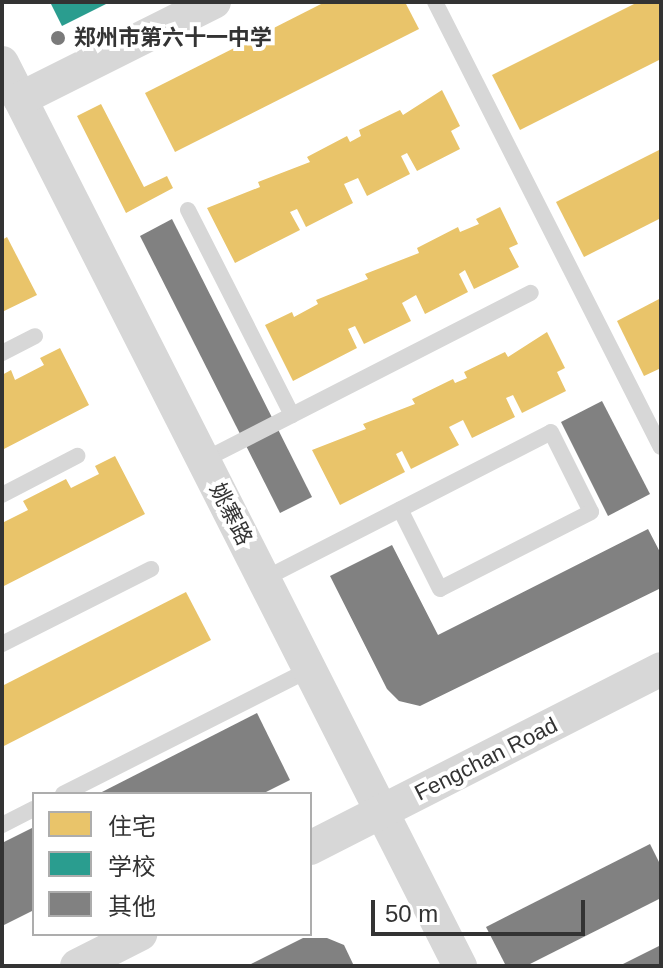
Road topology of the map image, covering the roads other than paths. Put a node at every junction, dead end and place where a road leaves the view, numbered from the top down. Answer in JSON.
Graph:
{"nodes":[{"id":1,"x":214,"y":2,"type":"edge"},
{"id":2,"x":435,"y":2,"type":"edge"},
{"id":3,"x":2,"y":63,"type":"edge"},
{"id":4,"x":20,"y":99,"type":"junction"},
{"id":5,"x":188,"y":210,"type":"dead end"},
{"id":6,"x":531,"y":293,"type":"dead end"},
{"id":7,"x":35,"y":336,"type":"dead end"},
{"id":8,"x":2,"y":353,"type":"edge"},
{"id":9,"x":292,"y":415,"type":"junction"},
{"id":10,"x":661,"y":447,"type":"edge"},
{"id":11,"x":77,"y":456,"type":"dead end"},
{"id":12,"x":204,"y":460,"type":"junction"},
{"id":13,"x":2,"y":495,"type":"edge"},
{"id":14,"x":400,"y":509,"type":"junction"},
{"id":15,"x":151,"y":569,"type":"dead end"},
{"id":16,"x":264,"y":579,"type":"junction"},
{"id":17,"x":2,"y":644,"type":"edge"},
{"id":18,"x":310,"y":669,"type":"junction"},
{"id":19,"x":661,"y":669,"type":"edge"},
{"id":20,"x":67,"y":792,"type":"edge"},
{"id":21,"x":32,"y":810,"type":"edge"},
{"id":22,"x":382,"y":812,"type":"junction"},
{"id":23,"x":2,"y":825,"type":"edge"},
{"id":24,"x":312,"y":847,"type":"edge"},
{"id":25,"x":136,"y":936,"type":"edge"},
{"id":26,"x":77,"y":966,"type":"edge"},
{"id":27,"x":460,"y":966,"type":"edge"}],
"edges":[{"from":1,"to":4,"type":"street"},
{"from":2,"to":10,"type":"lane"},
{"from":3,"to":4,"type":"street","name":"姚寨路"},
{"from":4,"to":12,"type":"street","name":"姚寨路"},
{"from":5,"to":9,"type":"lane"},
{"from":6,"to":9,"type":"lane"},
{"from":7,"to":8,"type":"lane"},
{"from":9,"to":12,"type":"lane"},
{"from":11,"to":13,"type":"lane"},
{"from":12,"to":16,"type":"street","name":"姚寨路"},
{"from":14,"to":14,"type":"lane"},
{"from":14,"to":16,"type":"lane"},
{"from":15,"to":17,"type":"lane"},
{"from":16,"to":18,"type":"street","name":"姚寨路"},
{"from":18,"to":20,"type":"lane"},
{"from":18,"to":22,"type":"street","name":"姚寨路"},
{"from":19,"to":22,"type":"street","name":"Fengchan Road"},
{"from":21,"to":23,"type":"lane"},
{"from":22,"to":24,"type":"street","name":"Fengchan Road"},
{"from":22,"to":27,"type":"street","name":"姚寨路"},
{"from":25,"to":26,"type":"street"}]}
